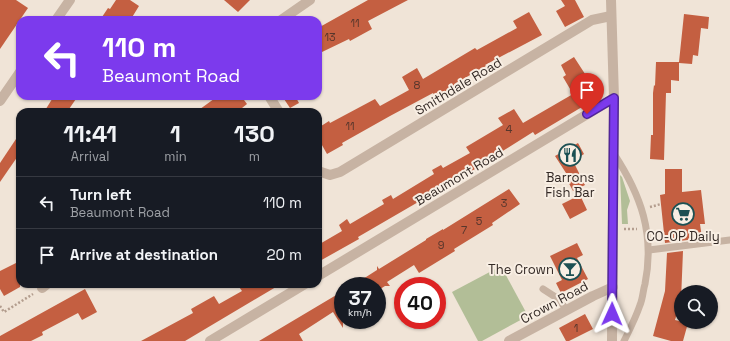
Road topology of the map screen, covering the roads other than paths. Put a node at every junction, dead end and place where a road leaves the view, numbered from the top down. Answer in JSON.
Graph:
{"nodes":[{"id":1,"x":70,"y":0,"type":"edge"},
{"id":2,"x":310,"y":0,"type":"edge"},
{"id":3,"x":611,"y":0,"type":"edge"},
{"id":4,"x":59,"y":16,"type":"edge"},
{"id":5,"x":287,"y":16,"type":"edge"},
{"id":6,"x":612,"y":16,"type":"junction"},
{"id":7,"x":16,"y":78,"type":"edge"},
{"id":8,"x":614,"y":98,"type":"junction"},
{"id":9,"x":0,"y":101,"type":"edge"},
{"id":10,"x":613,"y":152,"type":"junction"},
{"id":11,"x":322,"y":173,"type":"edge"},
{"id":12,"x":730,"y":240,"type":"edge"},
{"id":13,"x":649,"y":250,"type":"junction"},
{"id":14,"x":322,"y":274,"type":"edge"},
{"id":15,"x":613,"y":287,"type":"junction"},
{"id":16,"x":298,"y":288,"type":"edge"},
{"id":17,"x":543,"y":289,"type":"dead end"},
{"id":18,"x":566,"y":310,"type":"junction"},
{"id":19,"x":210,"y":341,"type":"edge"},
{"id":20,"x":509,"y":341,"type":"edge"},
{"id":21,"x":612,"y":341,"type":"edge"},
{"id":22,"x":624,"y":341,"type":"edge"}],
"edges":[{"from":1,"to":4,"type":"street"},
{"from":2,"to":5,"type":"street"},
{"from":3,"to":6,"type":"street"},
{"from":6,"to":8,"type":"street"},
{"from":6,"to":11,"type":"street","name":"Smithdale Road"},
{"from":7,"to":9,"type":"street"},
{"from":8,"to":10,"type":"street"},
{"from":8,"to":14,"type":"street","name":"Beaumont Road"},
{"from":10,"to":13,"type":"lane"},
{"from":10,"to":15,"type":"street"},
{"from":12,"to":13,"type":"lane"},
{"from":13,"to":22,"type":"lane"},
{"from":15,"to":18,"type":"street","name":"Crown Road"},
{"from":15,"to":21,"type":"street"},
{"from":16,"to":19,"type":"street"},
{"from":17,"to":18,"type":"lane"},
{"from":18,"to":20,"type":"street","name":"Crown Road"}]}
